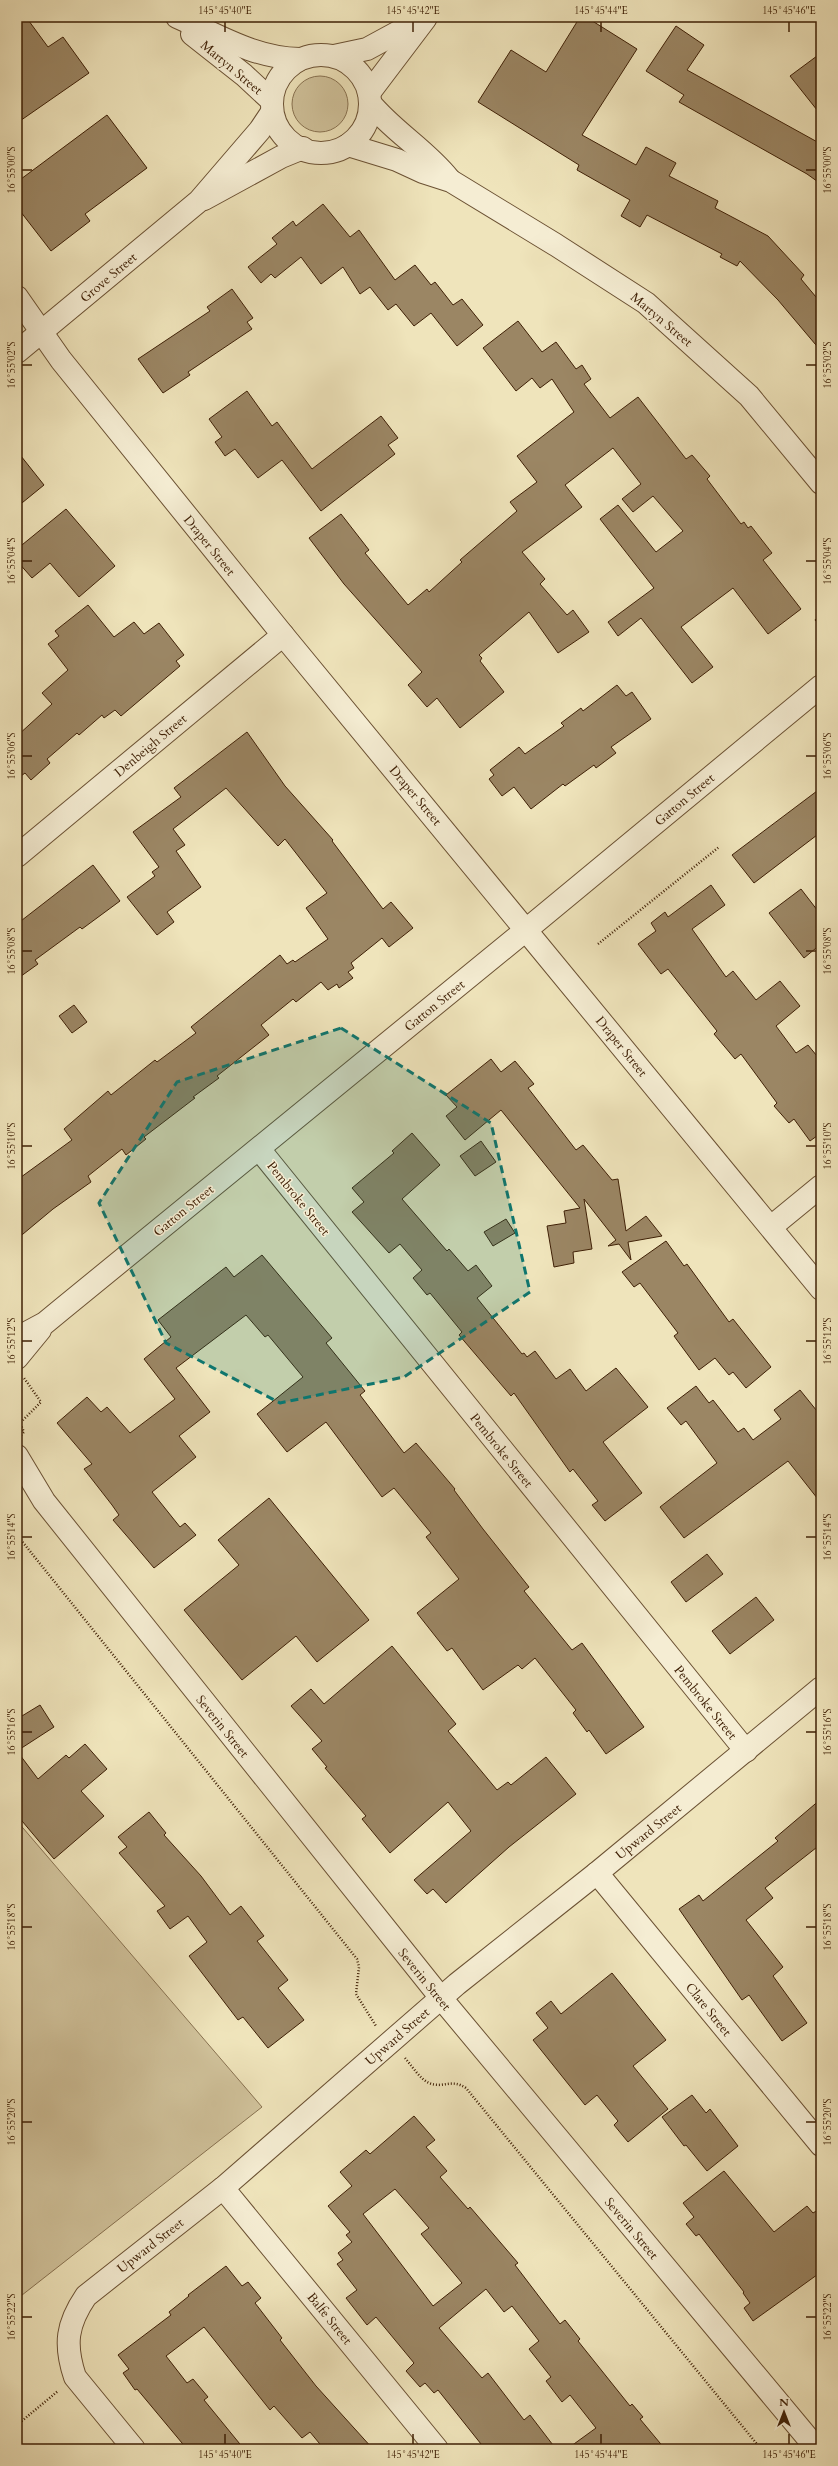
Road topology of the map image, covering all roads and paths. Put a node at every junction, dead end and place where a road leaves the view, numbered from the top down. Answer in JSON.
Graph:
{"nodes":[{"id":1,"x":173,"y":17,"type":"edge"},
{"id":2,"x":177,"y":17,"type":"edge"},
{"id":3,"x":426,"y":17,"type":"edge"},
{"id":4,"x":334,"y":56,"type":"junction"},
{"id":5,"x":300,"y":59,"type":"junction"},
{"id":6,"x":369,"y":98,"type":"junction"},
{"id":7,"x":272,"y":107,"type":"junction"},
{"id":8,"x":348,"y":145,"type":"junction"},
{"id":9,"x":303,"y":148,"type":"junction"},
{"id":10,"x":451,"y":181,"type":"junction"},
{"id":11,"x":199,"y":201,"type":"junction"},
{"id":12,"x":17,"y":297,"type":"edge"},
{"id":13,"x":42,"y":332,"type":"junction"},
{"id":14,"x":17,"y":352,"type":"edge"},
{"id":15,"x":821,"y":483,"type":"edge"},
{"id":16,"x":821,"y":616,"type":"edge"},
{"id":17,"x":821,"y":625,"type":"edge"},
{"id":18,"x":283,"y":634,"type":"junction"},
{"id":19,"x":821,"y":686,"type":"edge"},
{"id":20,"x":718,"y":847,"type":"dead end"},
{"id":21,"x":17,"y":856,"type":"edge"},
{"id":22,"x":526,"y":930,"type":"junction"},
{"id":23,"x":598,"y":944,"type":"dead end"},
{"id":24,"x":259,"y":1149,"type":"junction"},
{"id":25,"x":821,"y":1186,"type":"edge"},
{"id":26,"x":771,"y":1227,"type":"junction"},
{"id":27,"x":821,"y":1289,"type":"edge"},
{"id":28,"x":46,"y":1323,"type":"junction"},
{"id":29,"x":17,"y":1338,"type":"edge"},
{"id":30,"x":18,"y":1366,"type":"edge"},
{"id":31,"x":18,"y":1447,"type":"edge"},
{"id":32,"x":17,"y":1474,"type":"edge"},
{"id":33,"x":44,"y":1501,"type":"junction"},
{"id":34,"x":17,"y":1535,"type":"edge"},
{"id":35,"x":821,"y":1688,"type":"edge"},
{"id":36,"x":746,"y":1751,"type":"junction"},
{"id":37,"x":597,"y":1873,"type":"junction"},
{"id":38,"x":440,"y":1998,"type":"junction"},
{"id":39,"x":377,"y":2028,"type":"dead end"},
{"id":40,"x":401,"y":2054,"type":"dead end"},
{"id":41,"x":821,"y":2145,"type":"edge"},
{"id":42,"x":223,"y":2188,"type":"junction"},
{"id":43,"x":75,"y":2377,"type":"junction"},
{"id":44,"x":17,"y":2425,"type":"edge"},
{"id":45,"x":134,"y":2449,"type":"edge"},
{"id":46,"x":437,"y":2449,"type":"edge"},
{"id":47,"x":761,"y":2449,"type":"edge"},
{"id":48,"x":817,"y":2449,"type":"edge"}],
"edges":[{"from":1,"to":7,"type":"street","name":"Martyn Street"},
{"from":2,"to":5,"type":"street","name":"Martyn Street"},
{"from":3,"to":4,"type":"street"},
{"from":3,"to":6,"type":"street"},
{"from":4,"to":5,"type":"street"},
{"from":4,"to":6,"type":"street"},
{"from":5,"to":7,"type":"street"},
{"from":6,"to":8,"type":"street"},
{"from":6,"to":10,"type":"street","name":"Martyn Street"},
{"from":7,"to":9,"type":"street"},
{"from":7,"to":11,"type":"street","name":"Grove Street"},
{"from":8,"to":9,"type":"street"},
{"from":8,"to":10,"type":"street","name":"Martyn Street"},
{"from":9,"to":11,"type":"street","name":"Grove Street"},
{"from":10,"to":15,"type":"street","name":"Martyn Street"},
{"from":11,"to":13,"type":"street","name":"Grove Street"},
{"from":12,"to":13,"type":"street","name":"Draper Street"},
{"from":13,"to":14,"type":"street","name":"Grove Street"},
{"from":13,"to":18,"type":"street","name":"Draper Street"},
{"from":16,"to":17,"type":"path"},
{"from":18,"to":21,"type":"street","name":"Denbeigh Street"},
{"from":18,"to":22,"type":"street","name":"Draper Street"},
{"from":19,"to":22,"type":"street","name":"Gatton Street"},
{"from":20,"to":23,"type":"path"},
{"from":22,"to":24,"type":"street","name":"Gatton Street"},
{"from":22,"to":26,"type":"street","name":"Draper Street"},
{"from":24,"to":28,"type":"street","name":"Gatton Street"},
{"from":24,"to":36,"type":"street","name":"Pembroke Street"},
{"from":25,"to":26,"type":"street"},
{"from":26,"to":27,"type":"street","name":"Draper Street"},
{"from":28,"to":29,"type":"street","name":"Gatton Street"},
{"from":28,"to":30,"type":"street","name":"Gatton Street"},
{"from":30,"to":31,"type":"path"},
{"from":31,"to":33,"type":"street","name":"Severin Street"},
{"from":32,"to":33,"type":"street","name":"Severin Street"},
{"from":33,"to":38,"type":"street","name":"Severin Street"},
{"from":34,"to":39,"type":"path"},
{"from":35,"to":36,"type":"street","name":"Upward Street"},
{"from":36,"to":37,"type":"street","name":"Upward Street"},
{"from":37,"to":38,"type":"street","name":"Upward Street"},
{"from":37,"to":41,"type":"street","name":"Clare Street"},
{"from":38,"to":42,"type":"street","name":"Upward Street"},
{"from":38,"to":48,"type":"street","name":"Severin Street"},
{"from":40,"to":47,"type":"path"},
{"from":42,"to":43,"type":"street","name":"Upward Street"},
{"from":42,"to":46,"type":"street","name":"Balfe Street"},
{"from":43,"to":44,"type":"path"},
{"from":43,"to":45,"type":"street"}]}
